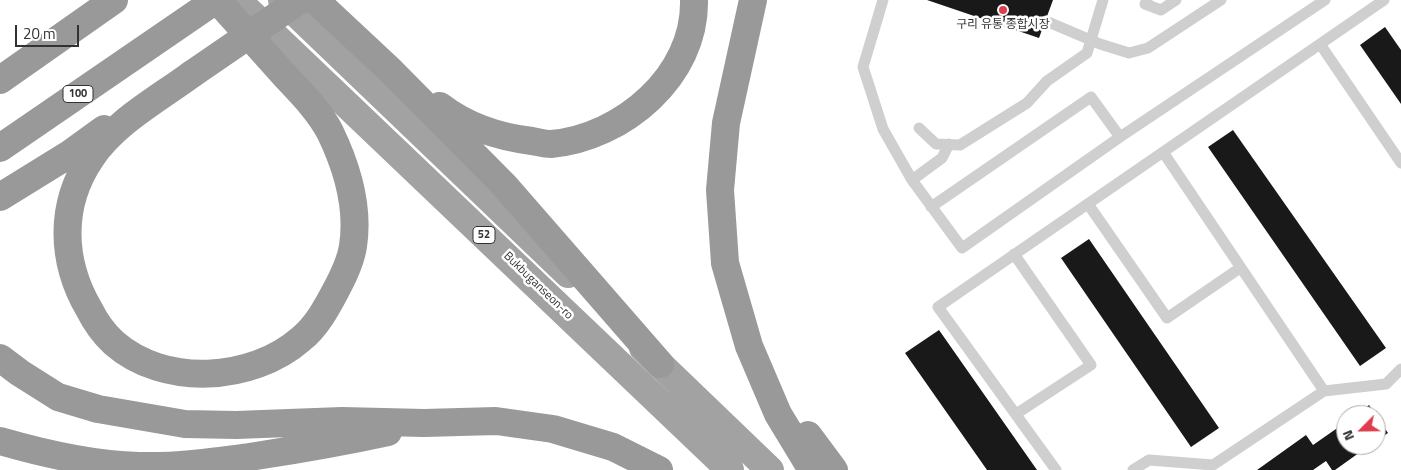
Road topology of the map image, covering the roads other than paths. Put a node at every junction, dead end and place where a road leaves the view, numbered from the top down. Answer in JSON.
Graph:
{"nodes":[{"id":1,"x":114,"y":0,"type":"edge"},
{"id":2,"x":217,"y":0,"type":"edge"},
{"id":3,"x":237,"y":0,"type":"edge"},
{"id":4,"x":282,"y":0,"type":"edge"},
{"id":5,"x":300,"y":0,"type":"edge"},
{"id":6,"x":315,"y":0,"type":"edge"},
{"id":7,"x":694,"y":0,"type":"edge"},
{"id":8,"x":753,"y":0,"type":"edge"},
{"id":9,"x":883,"y":0,"type":"edge"},
{"id":10,"x":1103,"y":0,"type":"edge"},
{"id":11,"x":1147,"y":0,"type":"edge"},
{"id":12,"x":1176,"y":0,"type":"edge"},
{"id":13,"x":1222,"y":0,"type":"edge"},
{"id":14,"x":1325,"y":0,"type":"edge"},
{"id":15,"x":1384,"y":0,"type":"edge"},
{"id":16,"x":1046,"y":21,"type":"dead end"},
{"id":17,"x":1320,"y":44,"type":"junction"},
{"id":18,"x":391,"y":71,"type":"junction"},
{"id":19,"x":192,"y":74,"type":"junction"},
{"id":20,"x":0,"y":80,"type":"edge"},
{"id":21,"x":919,"y":128,"type":"dead end"},
{"id":22,"x":1120,"y":137,"type":"junction"},
{"id":23,"x":949,"y":144,"type":"junction"},
{"id":24,"x":0,"y":148,"type":"edge"},
{"id":25,"x":1162,"y":152,"type":"junction"},
{"id":26,"x":1401,"y":163,"type":"edge"},
{"id":27,"x":912,"y":180,"type":"junction"},
{"id":28,"x":0,"y":197,"type":"edge"},
{"id":29,"x":1088,"y":204,"type":"junction"},
{"id":30,"x":931,"y":207,"type":"junction"},
{"id":31,"x":1014,"y":254,"type":"junction"},
{"id":32,"x":1240,"y":268,"type":"junction"},
{"id":33,"x":748,"y":346,"type":"junction"},
{"id":34,"x":0,"y":358,"type":"edge"},
{"id":35,"x":660,"y":364,"type":"junction"},
{"id":36,"x":1401,"y":369,"type":"edge"},
{"id":37,"x":1324,"y":391,"type":"junction"},
{"id":38,"x":1016,"y":414,"type":"junction"},
{"id":39,"x":424,"y":423,"type":"junction"},
{"id":40,"x":0,"y":441,"type":"edge"},
{"id":41,"x":659,"y":470,"type":"edge"},
{"id":42,"x":730,"y":470,"type":"edge"},
{"id":43,"x":770,"y":470,"type":"edge"},
{"id":44,"x":812,"y":470,"type":"edge"},
{"id":45,"x":834,"y":470,"type":"edge"},
{"id":46,"x":1056,"y":470,"type":"edge"},
{"id":47,"x":1133,"y":470,"type":"edge"}],
"edges":[{"from":1,"to":20,"type":"highway"},
{"from":2,"to":19,"type":"highway"},
{"from":2,"to":24,"type":"highway","number":"100"},
{"from":3,"to":42,"type":"highway","name":"Bukbuganseon-ro","number":"52"},
{"from":4,"to":35,"type":"highway","number":"52"},
{"from":5,"to":19,"type":"highway","bridge":true},
{"from":6,"to":18,"type":"highway"},
{"from":7,"to":18,"type":"highway"},
{"from":8,"to":33,"type":"highway"},
{"from":9,"to":27,"type":"lane"},
{"from":10,"to":23,"type":"lane"},
{"from":11,"to":12,"type":"lane"},
{"from":13,"to":16,"type":"lane","bridge":true},
{"from":14,"to":22,"type":"lane"},
{"from":15,"to":17,"type":"lane"},
{"from":17,"to":25,"type":"lane"},
{"from":17,"to":26,"type":"lane"},
{"from":18,"to":35,"type":"highway"},
{"from":19,"to":28,"type":"highway"},
{"from":21,"to":23,"type":"lane"},
{"from":22,"to":30,"type":"lane"},
{"from":22,"to":30,"type":"lane"},
{"from":23,"to":27,"type":"lane"},
{"from":25,"to":29,"type":"lane"},
{"from":25,"to":32,"type":"lane"},
{"from":27,"to":30,"type":"lane"},
{"from":29,"to":31,"type":"lane"},
{"from":29,"to":32,"type":"lane"},
{"from":31,"to":38,"type":"lane"},
{"from":31,"to":38,"type":"lane"},
{"from":32,"to":37,"type":"lane"},
{"from":33,"to":44,"type":"highway"},
{"from":33,"to":45,"type":"highway"},
{"from":34,"to":39,"type":"highway"},
{"from":35,"to":43,"type":"highway","number":"52"},
{"from":36,"to":37,"type":"lane"},
{"from":37,"to":47,"type":"lane"},
{"from":38,"to":46,"type":"lane"},
{"from":39,"to":40,"type":"highway"},
{"from":39,"to":41,"type":"highway"}]}
